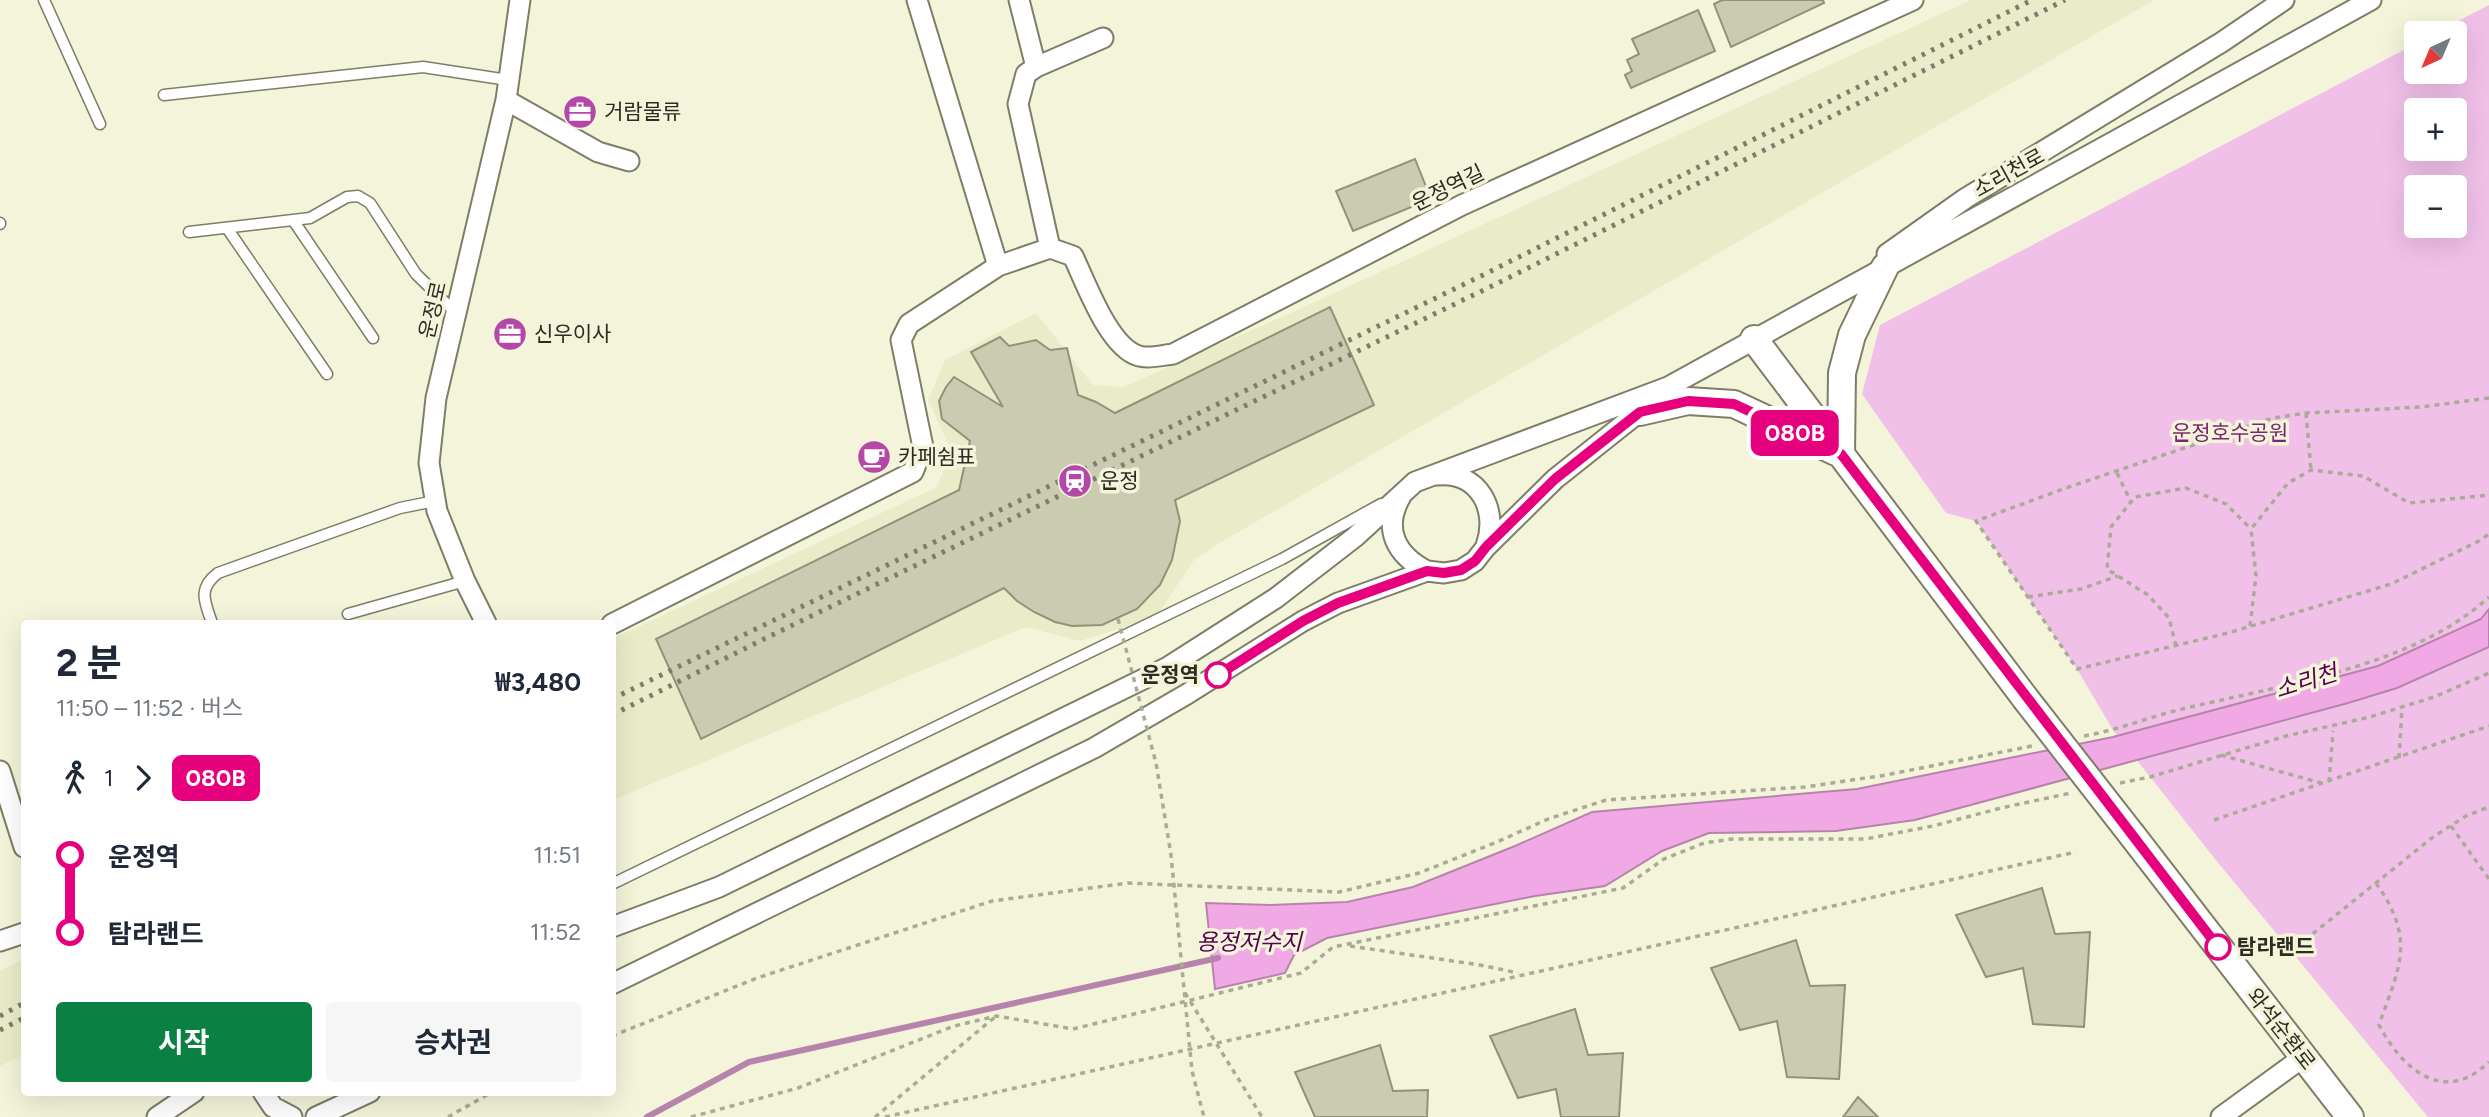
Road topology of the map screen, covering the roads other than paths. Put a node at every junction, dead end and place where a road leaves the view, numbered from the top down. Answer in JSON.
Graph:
{"nodes":[{"id":1,"x":44,"y":0,"type":"edge"},
{"id":2,"x":520,"y":0,"type":"edge"},
{"id":3,"x":917,"y":0,"type":"edge"},
{"id":4,"x":1019,"y":0,"type":"edge"},
{"id":5,"x":1913,"y":0,"type":"edge"},
{"id":6,"x":2284,"y":0,"type":"edge"},
{"id":7,"x":2371,"y":0,"type":"edge"},
{"id":8,"x":1103,"y":38,"type":"dead end"},
{"id":9,"x":1036,"y":67,"type":"junction"},
{"id":10,"x":508,"y":80,"type":"junction"},
{"id":11,"x":164,"y":95,"type":"dead end"},
{"id":12,"x":506,"y":100,"type":"junction"},
{"id":13,"x":100,"y":124,"type":"dead end"},
{"id":14,"x":629,"y":161,"type":"dead end"},
{"id":15,"x":293,"y":220,"type":"junction"},
{"id":16,"x":227,"y":228,"type":"junction"},
{"id":17,"x":189,"y":232,"type":"dead end"},
{"id":18,"x":1050,"y":248,"type":"junction"},
{"id":19,"x":998,"y":266,"type":"junction"},
{"id":20,"x":1885,"y":267,"type":"junction"},
{"id":21,"x":1809,"y":309,"type":"junction"},
{"id":22,"x":456,"y":312,"type":"junction"},
{"id":23,"x":373,"y":338,"type":"dead end"},
{"id":24,"x":1754,"y":340,"type":"junction"},
{"id":25,"x":327,"y":374,"type":"dead end"},
{"id":26,"x":1668,"y":387,"type":"junction"},
{"id":27,"x":1640,"y":412,"type":"junction"},
{"id":28,"x":1841,"y":454,"type":"junction"},
{"id":29,"x":1429,"y":475,"type":"junction"},
{"id":30,"x":1403,"y":492,"type":"junction"},
{"id":31,"x":435,"y":502,"type":"junction"},
{"id":32,"x":1486,"y":547,"type":"junction"},
{"id":33,"x":1427,"y":571,"type":"junction"},
{"id":34,"x":465,"y":582,"type":"junction"},
{"id":35,"x":348,"y":614,"type":"dead end"},
{"id":36,"x":211,"y":620,"type":"edge"},
{"id":37,"x":484,"y":620,"type":"edge"},
{"id":38,"x":616,"y":622,"type":"edge"},
{"id":39,"x":0,"y":771,"type":"edge"},
{"id":40,"x":21,"y":838,"type":"edge"},
{"id":41,"x":616,"y":882,"type":"edge"},
{"id":42,"x":616,"y":926,"type":"edge"},
{"id":43,"x":21,"y":934,"type":"edge"},
{"id":44,"x":0,"y":941,"type":"edge"},
{"id":45,"x":616,"y":982,"type":"edge"},
{"id":46,"x":2302,"y":1058,"type":"junction"},
{"id":47,"x":188,"y":1096,"type":"edge"},
{"id":48,"x":265,"y":1096,"type":"edge"},
{"id":49,"x":343,"y":1096,"type":"edge"},
{"id":50,"x":361,"y":1096,"type":"edge"},
{"id":51,"x":322,"y":1115,"type":"edge"},
{"id":52,"x":157,"y":1117,"type":"edge"},
{"id":53,"x":292,"y":1117,"type":"edge"},
{"id":54,"x":2221,"y":1117,"type":"edge"},
{"id":55,"x":2350,"y":1117,"type":"edge"}],
"edges":[{"from":1,"to":13,"type":"lane"},
{"from":2,"to":10,"type":"street","name":"운정로"},
{"from":3,"to":19,"type":"street"},
{"from":4,"to":9,"type":"street"},
{"from":5,"to":18,"type":"street","name":"운정역길"},
{"from":6,"to":21,"type":"street"},
{"from":7,"to":20,"type":"street","name":"소리천로"},
{"from":8,"to":9,"type":"street"},
{"from":9,"to":18,"type":"street"},
{"from":10,"to":11,"type":"lane"},
{"from":10,"to":12,"type":"street","name":"운정로"},
{"from":12,"to":14,"type":"street"},
{"from":12,"to":22,"type":"street","name":"운정로"},
{"from":15,"to":16,"type":"lane"},
{"from":15,"to":22,"type":"lane"},
{"from":15,"to":23,"type":"lane"},
{"from":16,"to":17,"type":"lane"},
{"from":16,"to":25,"type":"lane"},
{"from":18,"to":19,"type":"street"},
{"from":19,"to":38,"type":"street"},
{"from":20,"to":21,"type":"street","name":"소리천로"},
{"from":20,"to":28,"type":"street"},
{"from":21,"to":24,"type":"street","name":"소리천로"},
{"from":22,"to":31,"type":"street","name":"운정로"},
{"from":24,"to":26,"type":"street","name":"소리천로"},
{"from":24,"to":28,"type":"street","name":"와석순환로"},
{"from":26,"to":27,"type":"street"},
{"from":26,"to":29,"type":"street"},
{"from":27,"to":28,"type":"street"},
{"from":27,"to":32,"type":"street"},
{"from":28,"to":46,"type":"street","name":"와석순환로","bridge":true},
{"from":29,"to":30,"type":"street"},
{"from":29,"to":32,"type":"street"},
{"from":30,"to":33,"type":"street"},
{"from":30,"to":41,"type":"lane"},
{"from":30,"to":42,"type":"street"},
{"from":31,"to":34,"type":"street","name":"운정로"},
{"from":31,"to":36,"type":"lane"},
{"from":32,"to":33,"type":"street"},
{"from":33,"to":45,"type":"street"},
{"from":34,"to":35,"type":"lane"},
{"from":34,"to":37,"type":"street","name":"운정로"},
{"from":39,"to":40,"type":"street"},
{"from":43,"to":44,"type":"street"},
{"from":46,"to":54,"type":"street"},
{"from":46,"to":55,"type":"street","name":"와석순환로"},
{"from":47,"to":52,"type":"street"},
{"from":48,"to":53,"type":"street"},
{"from":49,"to":51,"type":"street"},
{"from":50,"to":51,"type":"street"}]}
